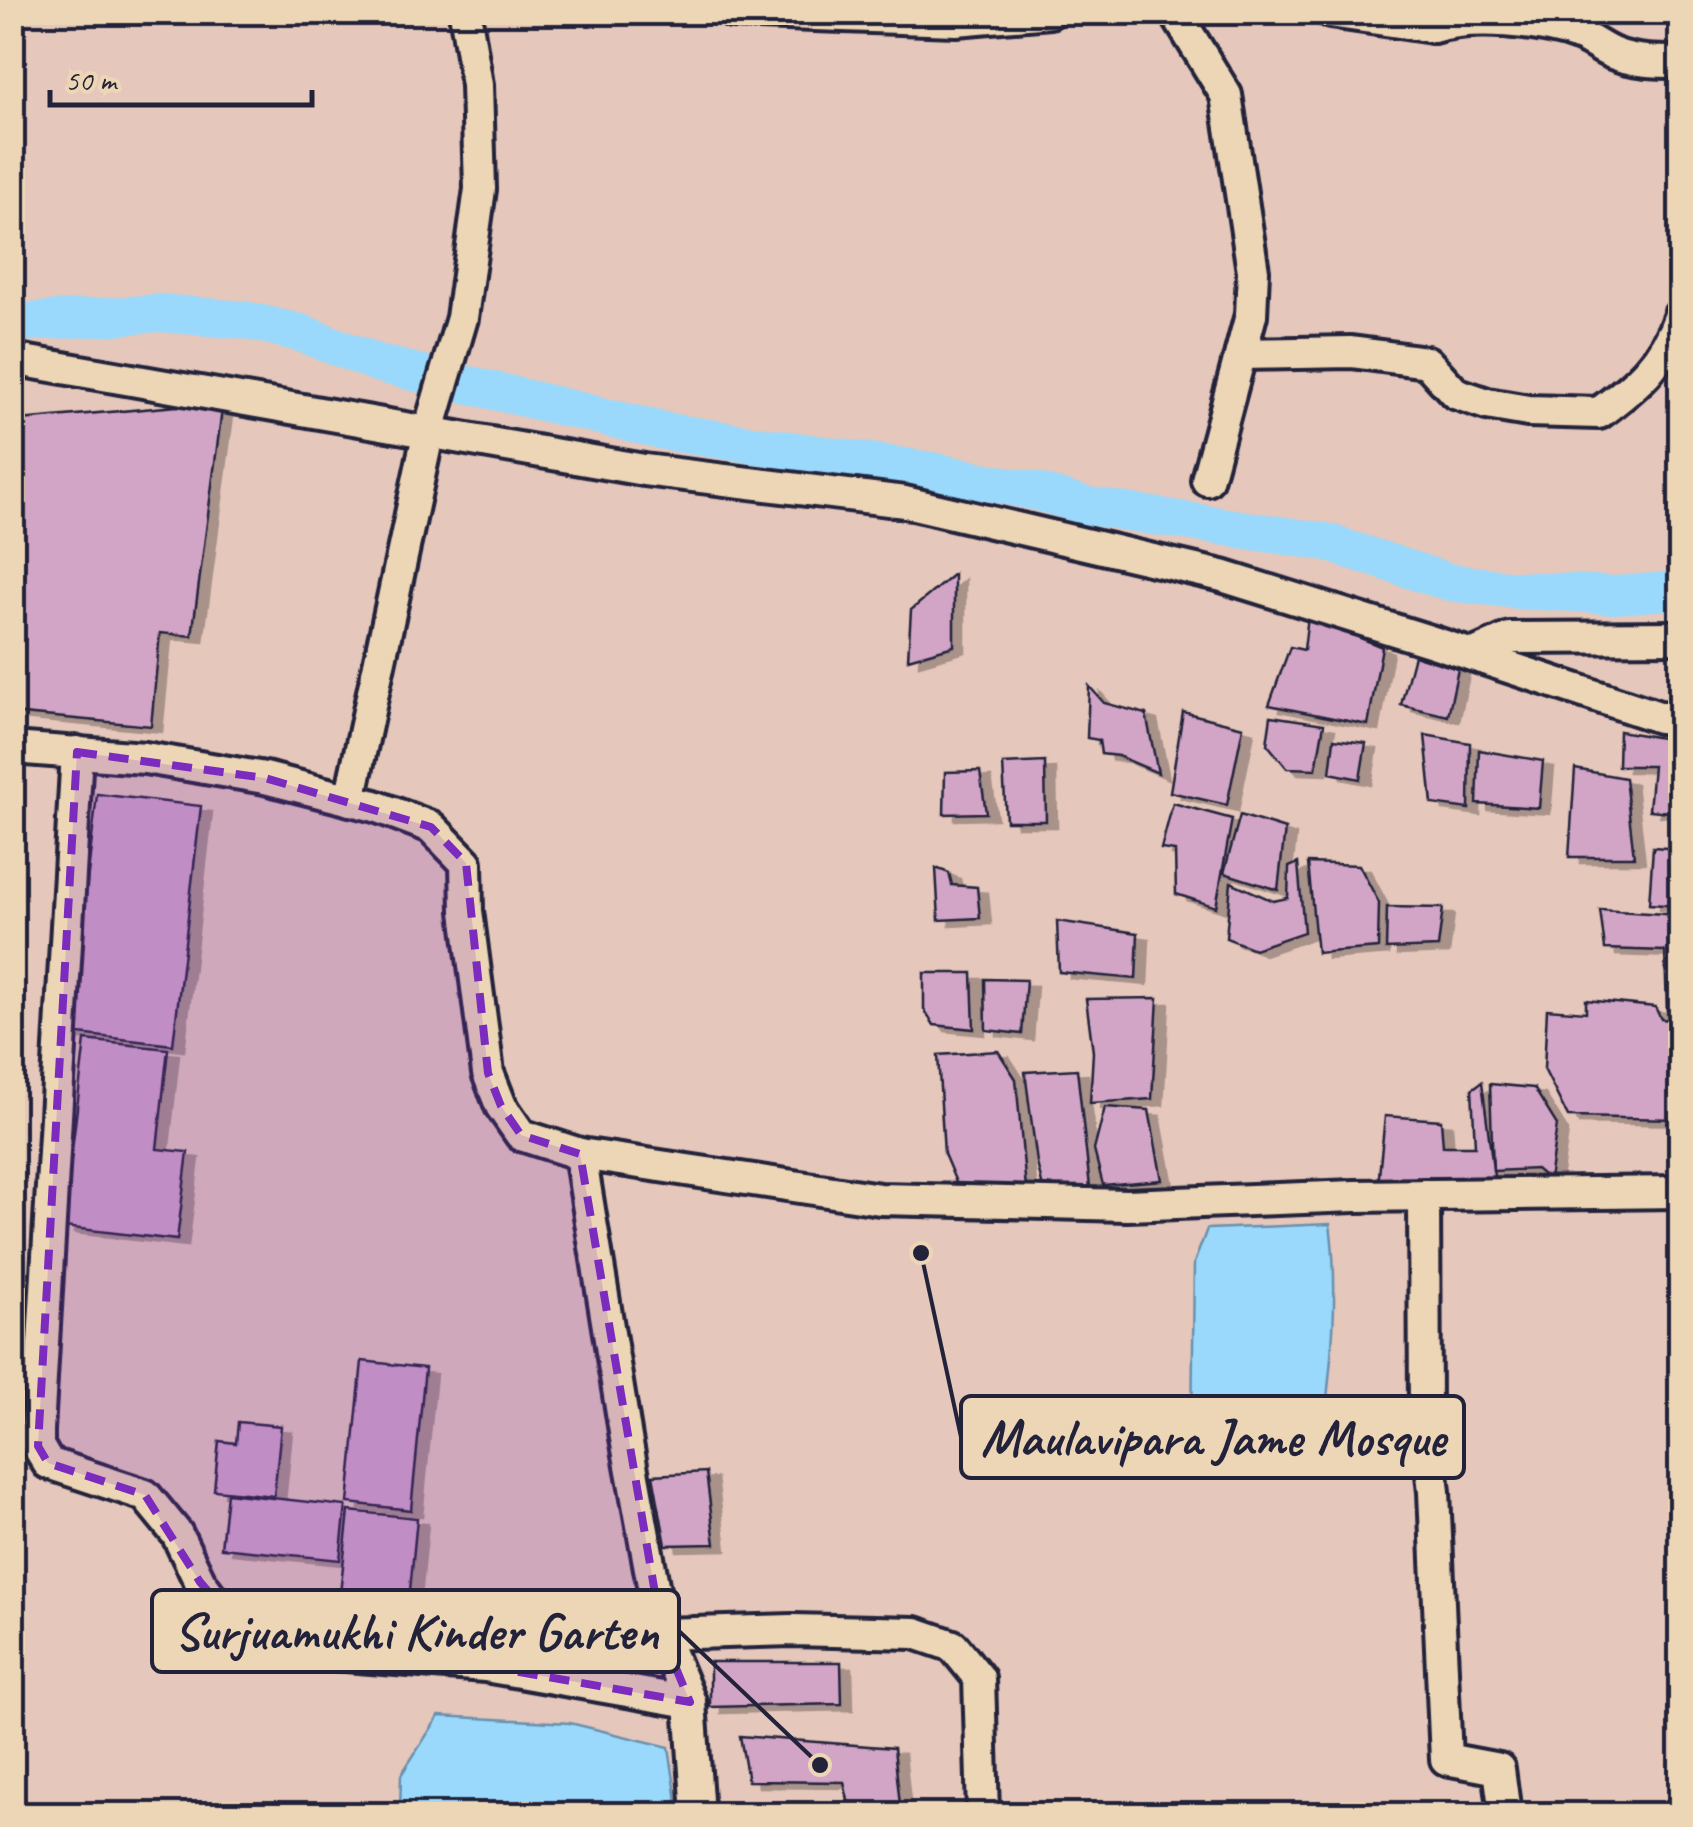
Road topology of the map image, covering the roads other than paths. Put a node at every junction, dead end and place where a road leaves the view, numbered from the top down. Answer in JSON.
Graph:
{"nodes":[{"id":1,"x":465,"y":12,"type":"edge"},
{"id":2,"x":732,"y":12,"type":"edge"},
{"id":3,"x":1050,"y":12,"type":"edge"},
{"id":4,"x":1175,"y":12,"type":"edge"},
{"id":5,"x":1330,"y":12,"type":"edge"},
{"id":6,"x":1435,"y":20,"type":"edge"},
{"id":7,"x":1680,"y":62,"type":"edge"},
{"id":8,"x":1680,"y":315,"type":"edge"},
{"id":9,"x":1241,"y":354,"type":"junction"},
{"id":10,"x":12,"y":359,"type":"edge"},
{"id":11,"x":431,"y":424,"type":"junction"},
{"id":12,"x":1207,"y":480,"type":"dead end"},
{"id":13,"x":1680,"y":637,"type":"edge"},
{"id":14,"x":1472,"y":654,"type":"junction"},
{"id":15,"x":1680,"y":718,"type":"edge"},
{"id":16,"x":12,"y":748,"type":"edge"},
{"id":17,"x":77,"y":752,"type":"junction"},
{"id":18,"x":350,"y":800,"type":"junction"},
{"id":19,"x":580,"y":1154,"type":"junction"},
{"id":20,"x":1680,"y":1192,"type":"edge"},
{"id":21,"x":1424,"y":1195,"type":"junction"},
{"id":22,"x":25,"y":1444,"type":"edge"},
{"id":23,"x":662,"y":1634,"type":"junction"},
{"id":24,"x":690,"y":1702,"type":"junction"},
{"id":25,"x":698,"y":1814,"type":"edge"},
{"id":26,"x":982,"y":1814,"type":"edge"},
{"id":27,"x":1505,"y":1814,"type":"edge"}],
"edges":[{"from":1,"to":11,"type":"street"},
{"from":2,"to":3,"type":"street"},
{"from":4,"to":9,"type":"street"},
{"from":5,"to":6,"type":"street"},
{"from":6,"to":7,"type":"street"},
{"from":8,"to":9,"type":"street"},
{"from":9,"to":12,"type":"street"},
{"from":10,"to":11,"type":"street"},
{"from":11,"to":14,"type":"street"},
{"from":11,"to":18,"type":"street"},
{"from":13,"to":14,"type":"street"},
{"from":14,"to":15,"type":"street"},
{"from":16,"to":17,"type":"street"},
{"from":17,"to":18,"type":"street"},
{"from":17,"to":22,"type":"street"},
{"from":18,"to":19,"type":"street"},
{"from":19,"to":21,"type":"street"},
{"from":19,"to":23,"type":"street"},
{"from":20,"to":21,"type":"street"},
{"from":21,"to":27,"type":"street"},
{"from":22,"to":24,"type":"street"},
{"from":23,"to":24,"type":"street"},
{"from":23,"to":26,"type":"street"},
{"from":24,"to":25,"type":"street"}]}
